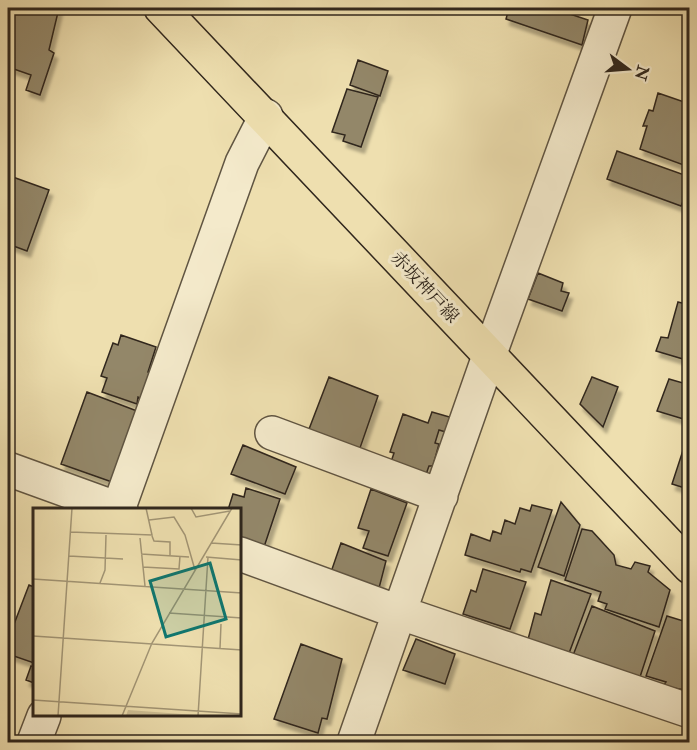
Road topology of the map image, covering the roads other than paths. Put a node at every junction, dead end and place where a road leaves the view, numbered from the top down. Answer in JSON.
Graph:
{"nodes":[{"id":1,"x":162,"y":8,"type":"edge"},
{"id":2,"x":615,"y":8,"type":"edge"},
{"id":3,"x":266,"y":116,"type":"junction"},
{"id":4,"x":489,"y":356,"type":"junction"},
{"id":5,"x":272,"y":433,"type":"dead end"},
{"id":6,"x":8,"y":469,"type":"edge"},
{"id":7,"x":441,"y":496,"type":"junction"},
{"id":8,"x":114,"y":508,"type":"edge"},
{"id":9,"x":120,"y":508,"type":"edge"},
{"id":10,"x":685,"y":553,"type":"edge"},
{"id":11,"x":242,"y":555,"type":"edge"},
{"id":12,"x":400,"y":613,"type":"junction"},
{"id":13,"x":690,"y":711,"type":"edge"},
{"id":14,"x":44,"y":717,"type":"edge"},
{"id":15,"x":34,"y":742,"type":"edge"},
{"id":16,"x":354,"y":742,"type":"edge"}],
"edges":[{"from":1,"to":3,"type":"main road","name":"赤坂神戸線"},
{"from":2,"to":4,"type":"street"},
{"from":3,"to":4,"type":"main road","name":"赤坂神戸線"},
{"from":3,"to":9,"type":"street"},
{"from":4,"to":7,"type":"street"},
{"from":4,"to":10,"type":"main road","name":"赤坂神戸線"},
{"from":5,"to":7,"type":"street"},
{"from":6,"to":8,"type":"street"},
{"from":7,"to":12,"type":"street"},
{"from":11,"to":12,"type":"street"},
{"from":12,"to":13,"type":"street"},
{"from":12,"to":16,"type":"street"},
{"from":14,"to":15,"type":"street"}]}
